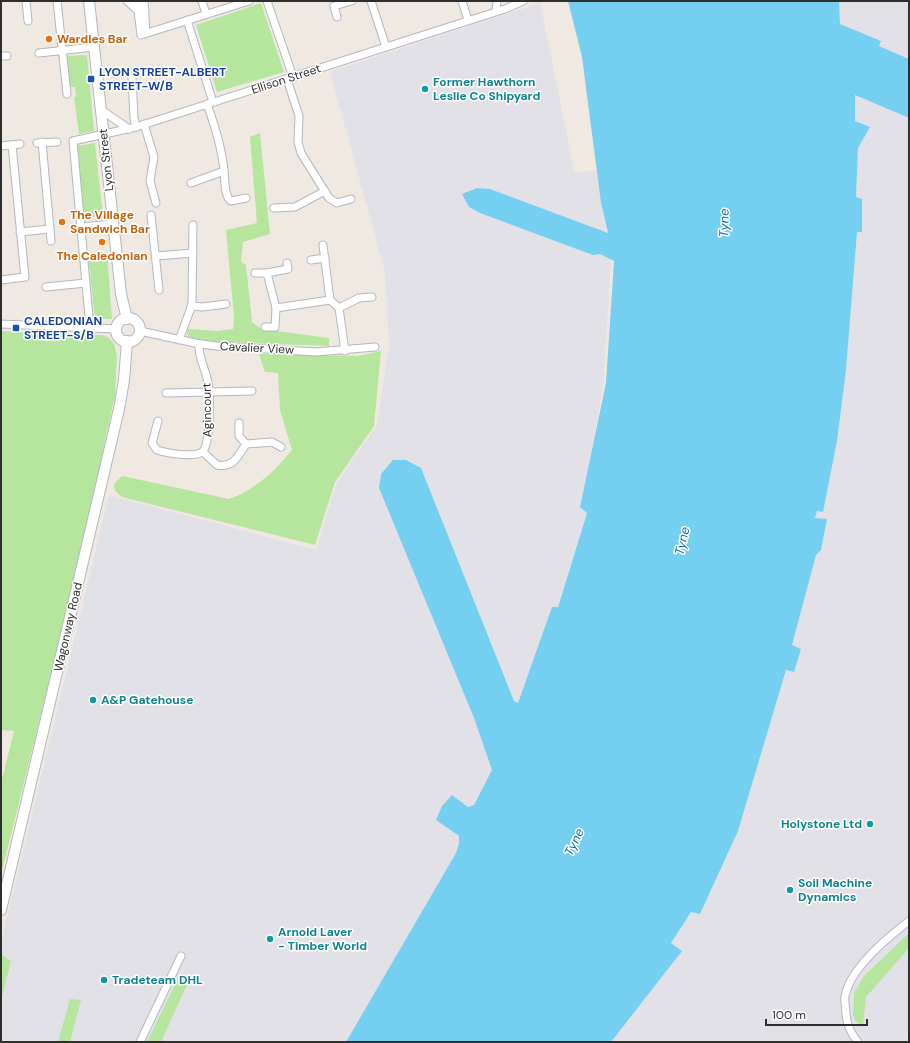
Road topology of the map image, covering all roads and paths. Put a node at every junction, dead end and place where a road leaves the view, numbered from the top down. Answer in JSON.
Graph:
{"nodes":[{"id":1,"x":26,"y":1,"type":"edge"},
{"id":2,"x":57,"y":1,"type":"edge"},
{"id":3,"x":89,"y":1,"type":"edge"},
{"id":4,"x":126,"y":1,"type":"edge"},
{"id":5,"x":135,"y":1,"type":"edge"},
{"id":6,"x":144,"y":1,"type":"edge"},
{"id":7,"x":202,"y":1,"type":"edge"},
{"id":8,"x":249,"y":1,"type":"edge"},
{"id":9,"x":267,"y":1,"type":"edge"},
{"id":10,"x":352,"y":1,"type":"edge"},
{"id":11,"x":371,"y":1,"type":"edge"},
{"id":12,"x":462,"y":1,"type":"edge"},
{"id":13,"x":497,"y":1,"type":"edge"},
{"id":14,"x":520,"y":2,"type":"edge"},
{"id":15,"x":145,"y":10,"type":"junction"},
{"id":16,"x":496,"y":11,"type":"junction"},
{"id":17,"x":206,"y":14,"type":"junction"},
{"id":18,"x":337,"y":17,"type":"dead end"},
{"id":19,"x":187,"y":20,"type":"junction"},
{"id":20,"x":468,"y":20,"type":"junction"},
{"id":21,"x":28,"y":21,"type":"dead end"},
{"id":22,"x":146,"y":33,"type":"junction"},
{"id":23,"x":386,"y":47,"type":"junction"},
{"id":24,"x":94,"y":48,"type":"junction"},
{"id":25,"x":63,"y":50,"type":"junction"},
{"id":26,"x":39,"y":53,"type":"dead end"},
{"id":27,"x":132,"y":77,"type":"dead end"},
{"id":28,"x":290,"y":78,"type":"junction"},
{"id":29,"x":67,"y":94,"type":"dead end"},
{"id":30,"x":210,"y":103,"type":"junction"},
{"id":31,"x":100,"y":109,"type":"junction"},
{"id":32,"x":134,"y":118,"type":"junction"},
{"id":33,"x":117,"y":120,"type":"junction"},
{"id":34,"x":144,"y":124,"type":"junction"},
{"id":35,"x":133,"y":128,"type":"junction"},
{"id":36,"x":103,"y":135,"type":"junction"},
{"id":37,"x":57,"y":142,"type":"dead end"},
{"id":38,"x":1,"y":146,"type":"edge"},
{"id":39,"x":224,"y":171,"type":"junction"},
{"id":40,"x":191,"y":183,"type":"dead end"},
{"id":41,"x":325,"y":191,"type":"junction"},
{"id":42,"x":246,"y":198,"type":"dead end"},
{"id":43,"x":350,"y":200,"type":"dead end"},
{"id":44,"x":156,"y":203,"type":"dead end"},
{"id":45,"x":274,"y":208,"type":"dead end"},
{"id":46,"x":151,"y":215,"type":"dead end"},
{"id":47,"x":113,"y":224,"type":"junction"},
{"id":48,"x":193,"y":225,"type":"dead end"},
{"id":49,"x":81,"y":227,"type":"junction"},
{"id":50,"x":50,"y":229,"type":"junction"},
{"id":51,"x":20,"y":232,"type":"junction"},
{"id":52,"x":51,"y":241,"type":"dead end"},
{"id":53,"x":324,"y":245,"type":"dead end"},
{"id":54,"x":193,"y":253,"type":"junction"},
{"id":55,"x":156,"y":256,"type":"junction"},
{"id":56,"x":325,"y":258,"type":"junction"},
{"id":57,"x":311,"y":260,"type":"dead end"},
{"id":58,"x":288,"y":263,"type":"dead end"},
{"id":59,"x":255,"y":273,"type":"dead end"},
{"id":60,"x":267,"y":273,"type":"junction"},
{"id":61,"x":1,"y":280,"type":"edge"},
{"id":62,"x":86,"y":283,"type":"junction"},
{"id":63,"x":46,"y":287,"type":"dead end"},
{"id":64,"x":159,"y":290,"type":"dead end"},
{"id":65,"x":372,"y":297,"type":"dead end"},
{"id":66,"x":330,"y":300,"type":"junction"},
{"id":67,"x":226,"y":304,"type":"dead end"},
{"id":68,"x":192,"y":306,"type":"junction"},
{"id":69,"x":276,"y":308,"type":"junction"},
{"id":70,"x":339,"y":308,"type":"junction"},
{"id":71,"x":127,"y":319,"type":"junction"},
{"id":72,"x":1,"y":324,"type":"edge"},
{"id":73,"x":265,"y":327,"type":"dead end"},
{"id":74,"x":90,"y":328,"type":"junction"},
{"id":75,"x":117,"y":329,"type":"junction"},
{"id":76,"x":140,"y":331,"type":"junction"},
{"id":77,"x":179,"y":340,"type":"junction"},
{"id":78,"x":127,"y":341,"type":"junction"},
{"id":79,"x":199,"y":344,"type":"junction"},
{"id":80,"x":375,"y":347,"type":"dead end"},
{"id":81,"x":345,"y":350,"type":"junction"},
{"id":82,"x":209,"y":391,"type":"junction"},
{"id":83,"x":252,"y":391,"type":"dead end"},
{"id":84,"x":166,"y":392,"type":"dead end"},
{"id":85,"x":158,"y":421,"type":"dead end"},
{"id":86,"x":239,"y":423,"type":"dead end"},
{"id":87,"x":246,"y":444,"type":"junction"},
{"id":88,"x":281,"y":447,"type":"dead end"},
{"id":89,"x":203,"y":452,"type":"junction"},
{"id":90,"x":1,"y":910,"type":"edge"},
{"id":91,"x":909,"y":921,"type":"edge"},
{"id":92,"x":181,"y":956,"type":"dead end"},
{"id":93,"x":140,"y":1042,"type":"edge"},
{"id":94,"x":858,"y":1042,"type":"edge"}],
"edges":[{"from":1,"to":21,"type":"street"},
{"from":2,"to":25,"type":"street"},
{"from":3,"to":24,"type":"main road","name":"Lyon Street"},
{"from":4,"to":22,"type":"street"},
{"from":5,"to":15,"type":"street"},
{"from":6,"to":15,"type":"street"},
{"from":7,"to":17,"type":"street"},
{"from":8,"to":17,"type":"street"},
{"from":9,"to":28,"type":"street"},
{"from":10,"to":18,"type":"street"},
{"from":11,"to":23,"type":"street"},
{"from":12,"to":20,"type":"street"},
{"from":13,"to":16,"type":"street"},
{"from":14,"to":16,"type":"street","name":"Ellison Street"},
{"from":15,"to":22,"type":"street"},
{"from":16,"to":20,"type":"street","name":"Ellison Street"},
{"from":17,"to":19,"type":"street"},
{"from":19,"to":22,"type":"street"},
{"from":19,"to":30,"type":"street"},
{"from":20,"to":23,"type":"street","name":"Ellison Street"},
{"from":23,"to":28,"type":"street","name":"Ellison Street"},
{"from":24,"to":25,"type":"street"},
{"from":24,"to":31,"type":"main road","name":"Lyon Street"},
{"from":25,"to":26,"type":"street"},
{"from":25,"to":29,"type":"street"},
{"from":27,"to":32,"type":"street"},
{"from":28,"to":30,"type":"street","name":"Ellison Street"},
{"from":28,"to":41,"type":"street"},
{"from":30,"to":34,"type":"street","name":"Ellison Street"},
{"from":30,"to":39,"type":"street"},
{"from":31,"to":33,"type":"street"},
{"from":31,"to":36,"type":"main road","name":"Lyon Street"},
{"from":32,"to":33,"type":"street"},
{"from":32,"to":35,"type":"street"},
{"from":33,"to":35,"type":"street"},
{"from":34,"to":35,"type":"street","name":"Ellison Street"},
{"from":34,"to":44,"type":"street"},
{"from":35,"to":36,"type":"street","name":"Ellison Street"},
{"from":36,"to":47,"type":"main road","name":"Lyon Street"},
{"from":36,"to":49,"type":"street","name":"Ellison Street"},
{"from":37,"to":50,"type":"street"},
{"from":38,"to":51,"type":"street"},
{"from":39,"to":40,"type":"street"},
{"from":39,"to":42,"type":"street"},
{"from":41,"to":43,"type":"street"},
{"from":41,"to":45,"type":"street"},
{"from":46,"to":55,"type":"street"},
{"from":47,"to":49,"type":"street"},
{"from":47,"to":71,"type":"main road","name":"Lyon Street"},
{"from":48,"to":54,"type":"street"},
{"from":49,"to":62,"type":"street"},
{"from":50,"to":51,"type":"street"},
{"from":50,"to":52,"type":"street"},
{"from":51,"to":61,"type":"street"},
{"from":53,"to":56,"type":"street"},
{"from":54,"to":55,"type":"street"},
{"from":54,"to":68,"type":"street"},
{"from":55,"to":64,"type":"street"},
{"from":56,"to":57,"type":"street"},
{"from":56,"to":66,"type":"street"},
{"from":58,"to":60,"type":"street"},
{"from":59,"to":60,"type":"street"},
{"from":60,"to":69,"type":"street"},
{"from":62,"to":63,"type":"street"},
{"from":62,"to":74,"type":"street"},
{"from":65,"to":70,"type":"street"},
{"from":66,"to":69,"type":"street"},
{"from":66,"to":70,"type":"street"},
{"from":67,"to":68,"type":"street"},
{"from":68,"to":77,"type":"street"},
{"from":69,"to":73,"type":"street"},
{"from":70,"to":81,"type":"street"},
{"from":71,"to":75,"type":"main road"},
{"from":71,"to":76,"type":"main road"},
{"from":72,"to":74,"type":"street"},
{"from":74,"to":75,"type":"street"},
{"from":75,"to":78,"type":"main road"},
{"from":76,"to":77,"type":"street","name":"Cavalier View"},
{"from":76,"to":78,"type":"main road"},
{"from":77,"to":79,"type":"street","name":"Cavalier View"},
{"from":78,"to":90,"type":"main road","name":"Wagonway Road"},
{"from":79,"to":81,"type":"street","name":"Cavalier View"},
{"from":79,"to":82,"type":"street","name":"Agincourt"},
{"from":80,"to":81,"type":"street","name":"Cavalier View"},
{"from":82,"to":83,"type":"street"},
{"from":82,"to":84,"type":"street"},
{"from":82,"to":89,"type":"street","name":"Agincourt"},
{"from":85,"to":89,"type":"street","name":"Agincourt"},
{"from":86,"to":87,"type":"street"},
{"from":87,"to":88,"type":"street"},
{"from":87,"to":89,"type":"street","name":"Agincourt"},
{"from":91,"to":94,"type":"street"},
{"from":92,"to":93,"type":"street"}]}
